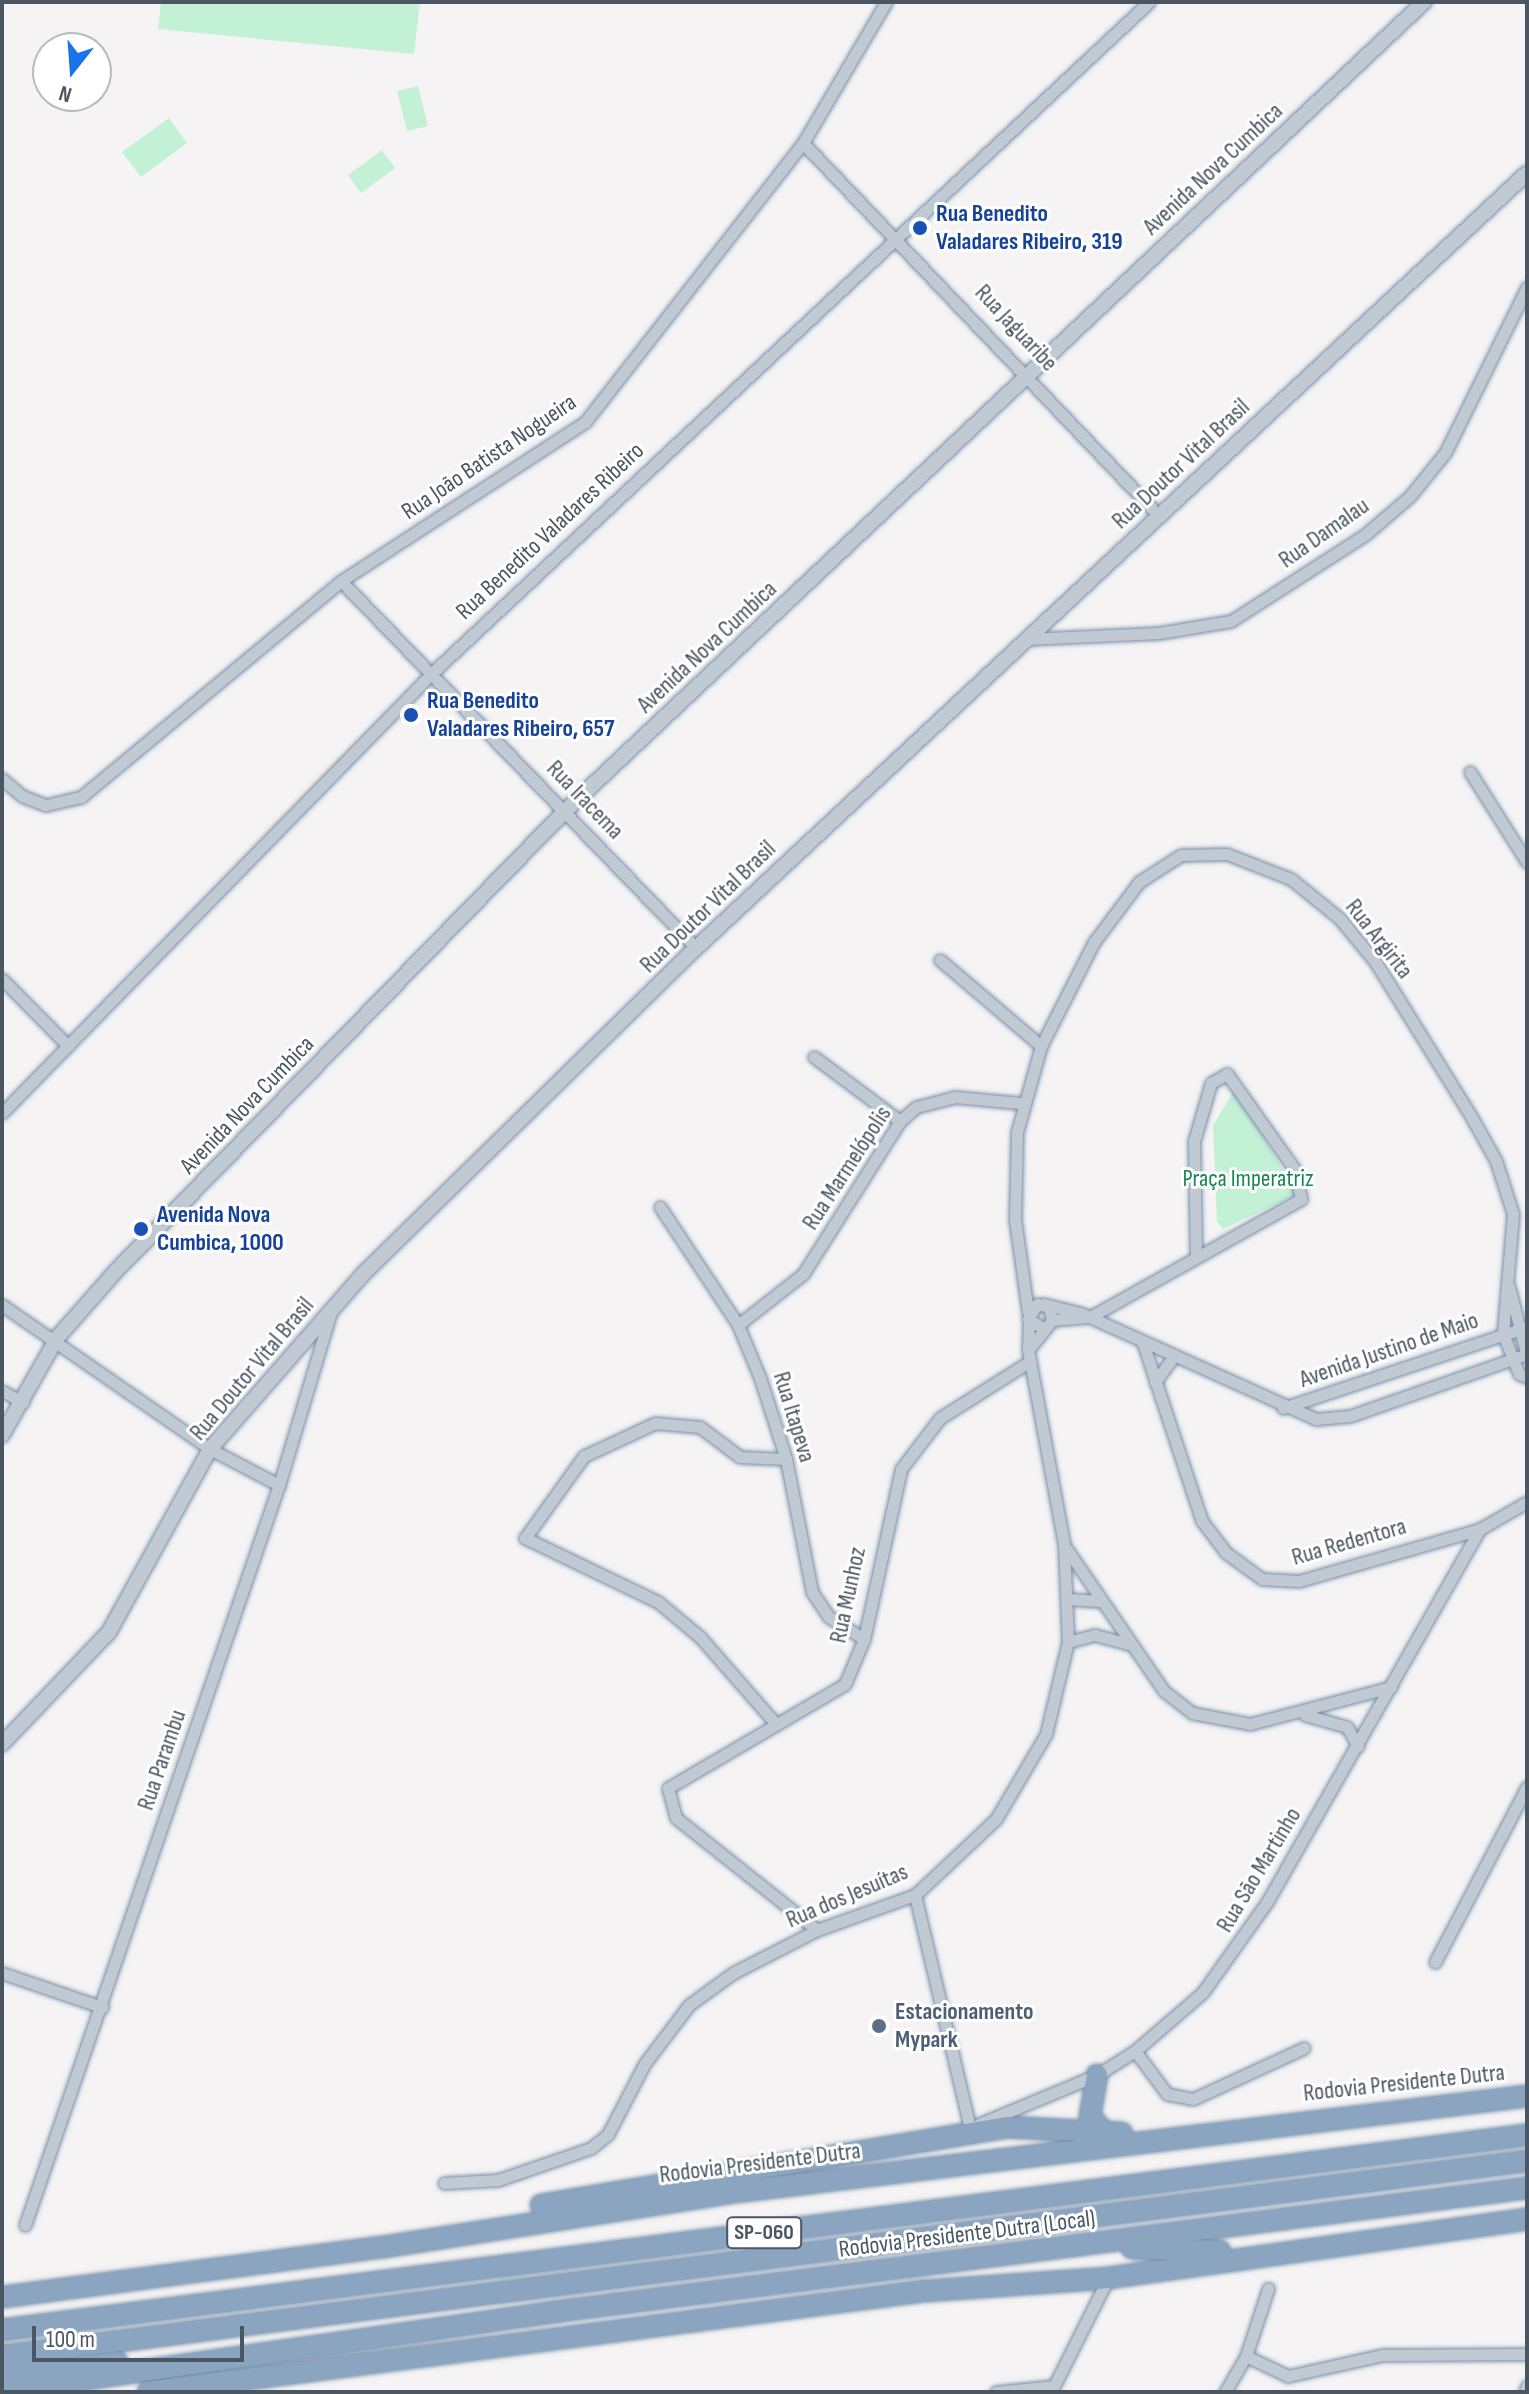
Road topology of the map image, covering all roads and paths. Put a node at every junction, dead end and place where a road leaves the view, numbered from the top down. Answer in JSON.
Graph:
{"nodes":[{"id":1,"x":886,"y":2,"type":"edge"},
{"id":2,"x":1149,"y":2,"type":"edge"},
{"id":3,"x":1424,"y":2,"type":"edge"},
{"id":4,"x":803,"y":143,"type":"junction"},
{"id":5,"x":1527,"y":173,"type":"edge"},
{"id":6,"x":897,"y":234,"type":"junction"},
{"id":7,"x":1527,"y":287,"type":"edge"},
{"id":8,"x":1029,"y":373,"type":"junction"},
{"id":9,"x":1158,"y":515,"type":"junction"},
{"id":10,"x":341,"y":581,"type":"junction"},
{"id":11,"x":1025,"y":639,"type":"junction"},
{"id":12,"x":432,"y":673,"type":"junction"},
{"id":13,"x":1470,"y":772,"type":"dead end"},
{"id":14,"x":3,"y":781,"type":"edge"},
{"id":15,"x":565,"y":811,"type":"junction"},
{"id":16,"x":1527,"y":862,"type":"edge"},
{"id":17,"x":696,"y":948,"type":"junction"},
{"id":18,"x":940,"y":960,"type":"dead end"},
{"id":19,"x":2,"y":979,"type":"edge"},
{"id":20,"x":68,"y":1046,"type":"junction"},
{"id":21,"x":1041,"y":1046,"type":"junction"},
{"id":22,"x":814,"y":1057,"type":"dead end"},
{"id":23,"x":1020,"y":1103,"type":"junction"},
{"id":24,"x":2,"y":1113,"type":"edge"},
{"id":25,"x":900,"y":1121,"type":"junction"},
{"id":26,"x":660,"y":1207,"type":"dead end"},
{"id":27,"x":1196,"y":1253,"type":"junction"},
{"id":28,"x":1508,"y":1286,"type":"junction"},
{"id":29,"x":2,"y":1305,"type":"edge"},
{"id":30,"x":332,"y":1307,"type":"junction"},
{"id":31,"x":1034,"y":1310,"type":"junction"},
{"id":32,"x":1090,"y":1317,"type":"junction"},
{"id":33,"x":1047,"y":1324,"type":"junction"},
{"id":34,"x":738,"y":1325,"type":"junction"},
{"id":35,"x":1522,"y":1328,"type":"edge"},
{"id":36,"x":1503,"y":1334,"type":"junction"},
{"id":37,"x":57,"y":1338,"type":"junction"},
{"id":38,"x":1143,"y":1343,"type":"junction"},
{"id":39,"x":1527,"y":1354,"type":"edge"},
{"id":40,"x":1029,"y":1355,"type":"junction"},
{"id":41,"x":1173,"y":1357,"type":"junction"},
{"id":42,"x":1510,"y":1358,"type":"junction"},
{"id":43,"x":1527,"y":1377,"type":"edge"},
{"id":44,"x":1155,"y":1382,"type":"junction"},
{"id":45,"x":2,"y":1391,"type":"edge"},
{"id":46,"x":23,"y":1402,"type":"junction"},
{"id":47,"x":1282,"y":1408,"type":"junction"},
{"id":48,"x":2,"y":1435,"type":"edge"},
{"id":49,"x":210,"y":1449,"type":"junction"},
{"id":50,"x":786,"y":1459,"type":"junction"},
{"id":51,"x":279,"y":1485,"type":"junction"},
{"id":52,"x":1527,"y":1502,"type":"edge"},
{"id":53,"x":1480,"y":1529,"type":"junction"},
{"id":54,"x":1064,"y":1544,"type":"junction"},
{"id":55,"x":1068,"y":1599,"type":"junction"},
{"id":56,"x":1098,"y":1601,"type":"junction"},
{"id":57,"x":864,"y":1639,"type":"junction"},
{"id":58,"x":1068,"y":1642,"type":"junction"},
{"id":59,"x":1129,"y":1645,"type":"junction"},
{"id":60,"x":1391,"y":1687,"type":"junction"},
{"id":61,"x":1304,"y":1715,"type":"junction"},
{"id":62,"x":775,"y":1723,"type":"junction"},
{"id":63,"x":2,"y":1744,"type":"edge"},
{"id":64,"x":1358,"y":1746,"type":"junction"},
{"id":65,"x":1527,"y":1787,"type":"edge"},
{"id":66,"x":915,"y":1895,"type":"junction"},
{"id":67,"x":817,"y":1930,"type":"junction"},
{"id":68,"x":1435,"y":1962,"type":"dead end"},
{"id":69,"x":2,"y":1973,"type":"edge"},
{"id":70,"x":102,"y":2007,"type":"junction"},
{"id":71,"x":1304,"y":2048,"type":"dead end"},
{"id":72,"x":1135,"y":2051,"type":"junction"},
{"id":73,"x":1097,"y":2075,"type":"junction"},
{"id":74,"x":1527,"y":2096,"type":"edge"},
{"id":75,"x":970,"y":2130,"type":"junction"},
{"id":76,"x":1194,"y":2132,"type":"junction"},
{"id":77,"x":1105,"y":2133,"type":"junction"},
{"id":78,"x":1527,"y":2135,"type":"edge"},
{"id":79,"x":1527,"y":2161,"type":"edge"},
{"id":80,"x":444,"y":2183,"type":"dead end"},
{"id":81,"x":1527,"y":2188,"type":"edge"},
{"id":82,"x":1527,"y":2219,"type":"edge"},
{"id":83,"x":25,"y":2225,"type":"dead end"},
{"id":84,"x":1368,"y":2242,"type":"junction"},
{"id":85,"x":1088,"y":2245,"type":"junction"},
{"id":86,"x":383,"y":2247,"type":"junction"},
{"id":87,"x":1108,"y":2278,"type":"junction"},
{"id":88,"x":2,"y":2288,"type":"edge"},
{"id":89,"x":1268,"y":2289,"type":"dead end"},
{"id":90,"x":25,"y":2294,"type":"junction"},
{"id":91,"x":2,"y":2297,"type":"edge"},
{"id":92,"x":2,"y":2330,"type":"edge"},
{"id":93,"x":1527,"y":2354,"type":"edge"},
{"id":94,"x":2,"y":2356,"type":"edge"},
{"id":95,"x":1246,"y":2356,"type":"junction"},
{"id":96,"x":224,"y":2361,"type":"junction"},
{"id":97,"x":2,"y":2376,"type":"edge"},
{"id":98,"x":1527,"y":2386,"type":"edge"},
{"id":99,"x":1053,"y":2389,"type":"edge"},
{"id":100,"x":2,"y":2391,"type":"edge"},
{"id":101,"x":148,"y":2392,"type":"edge"},
{"id":102,"x":996,"y":2392,"type":"edge"},
{"id":103,"x":1225,"y":2392,"type":"edge"},
{"id":104,"x":1525,"y":2392,"type":"edge"}],
"edges":[{"from":1,"to":4,"type":"street","name":"Rua João Batista Nogueira"},
{"from":2,"to":6,"type":"street","name":"Rua Benedito Valadares Ribeiro"},
{"from":3,"to":8,"type":"street","name":"Avenida Nova Cumbica"},
{"from":4,"to":6,"type":"street","name":"Rua Jaguaribe"},
{"from":4,"to":10,"type":"street","name":"Rua João Batista Nogueira"},
{"from":5,"to":9,"type":"street","name":"Rua Doutor Vital Brasil"},
{"from":6,"to":8,"type":"street","name":"Rua Jaguaribe"},
{"from":6,"to":12,"type":"street","name":"Rua Benedito Valadares Ribeiro"},
{"from":7,"to":11,"type":"street","name":"Rua Damalau"},
{"from":8,"to":9,"type":"street","name":"Rua Jaguaribe"},
{"from":8,"to":15,"type":"street","name":"Avenida Nova Cumbica"},
{"from":9,"to":11,"type":"street","name":"Rua Doutor Vital Brasil"},
{"from":10,"to":12,"type":"street","name":"Rua Iracema"},
{"from":10,"to":14,"type":"street","name":"Rua João Batista Nogueira"},
{"from":11,"to":17,"type":"street","name":"Rua Doutor Vital Brasil"},
{"from":12,"to":15,"type":"street","name":"Rua Iracema"},
{"from":12,"to":20,"type":"street","name":"Rua Benedito Valadares Ribeiro"},
{"from":13,"to":16,"type":"street"},
{"from":15,"to":17,"type":"street","name":"Rua Iracema"},
{"from":15,"to":37,"type":"street","name":"Avenida Nova Cumbica"},
{"from":17,"to":30,"type":"street","name":"Rua Doutor Vital Brasil"},
{"from":18,"to":21,"type":"street"},
{"from":19,"to":20,"type":"street"},
{"from":20,"to":24,"type":"street","name":"Rua Benedito Valadares Ribeiro"},
{"from":21,"to":23,"type":"street","name":"Rua Argirita"},
{"from":21,"to":28,"type":"street","name":"Rua Argirita"},
{"from":22,"to":25,"type":"street"},
{"from":23,"to":25,"type":"street","name":"Rua Marmelópolis"},
{"from":23,"to":31,"type":"street","name":"Rua dos Jesuítas"},
{"from":25,"to":34,"type":"street","name":"Rua Marmelópolis"},
{"from":26,"to":34,"type":"street","name":"Rua Itapeva"},
{"from":27,"to":27,"type":"street"},
{"from":27,"to":32,"type":"street"},
{"from":28,"to":35,"type":"street","name":"Rua Argirita"},
{"from":28,"to":36,"type":"street","name":"Rua Argirita"},
{"from":29,"to":37,"type":"street"},
{"from":30,"to":49,"type":"street","name":"Rua Doutor Vital Brasil"},
{"from":30,"to":51,"type":"street","name":"Rua Parambu"},
{"from":31,"to":32,"type":"street"},
{"from":31,"to":33,"type":"street"},
{"from":31,"to":33,"type":"street"},
{"from":31,"to":40,"type":"street","name":"Rua dos Jesuítas"},
{"from":32,"to":33,"type":"street"},
{"from":32,"to":38,"type":"street"},
{"from":33,"to":40,"type":"street"},
{"from":34,"to":50,"type":"street","name":"Rua Itapeva"},
{"from":35,"to":36,"type":"street","name":"Avenida Justino de Maio"},
{"from":35,"to":39,"type":"street","name":"Rua Argirita"},
{"from":36,"to":42,"type":"street","name":"Rua Argirita"},
{"from":36,"to":47,"type":"street","name":"Avenida Justino de Maio"},
{"from":37,"to":46,"type":"street","name":"Avenida Nova Cumbica"},
{"from":37,"to":49,"type":"street"},
{"from":38,"to":41,"type":"street"},
{"from":38,"to":44,"type":"street","name":"Rua Redentora"},
{"from":39,"to":42,"type":"street","name":"Avenida Justino de Maio"},
{"from":40,"to":54,"type":"street","name":"Rua dos Jesuítas"},
{"from":40,"to":57,"type":"street","name":"Rua Munhoz"},
{"from":41,"to":44,"type":"street"},
{"from":41,"to":47,"type":"street"},
{"from":42,"to":43,"type":"street"},
{"from":42,"to":47,"type":"street","name":"Avenida Justino de Maio"},
{"from":44,"to":53,"type":"street","name":"Rua Redentora"},
{"from":45,"to":46,"type":"street"},
{"from":46,"to":48,"type":"street","name":"Avenida Nova Cumbica"},
{"from":49,"to":51,"type":"street"},
{"from":49,"to":63,"type":"street","name":"Rua Doutor Vital Brasil"},
{"from":50,"to":57,"type":"street","name":"Rua Itapeva"},
{"from":50,"to":62,"type":"street"},
{"from":51,"to":70,"type":"street","name":"Rua Parambu"},
{"from":52,"to":53,"type":"street","name":"Rua Redentora"},
{"from":53,"to":60,"type":"street","name":"Rua São Martinho"},
{"from":54,"to":55,"type":"street","name":"Rua dos Jesuítas"},
{"from":54,"to":56,"type":"street"},
{"from":55,"to":56,"type":"street"},
{"from":55,"to":58,"type":"street","name":"Rua dos Jesuítas"},
{"from":56,"to":59,"type":"street"},
{"from":57,"to":62,"type":"street","name":"Rua Munhoz"},
{"from":58,"to":59,"type":"street"},
{"from":58,"to":66,"type":"street","name":"Rua dos Jesuítas"},
{"from":59,"to":61,"type":"street"},
{"from":60,"to":61,"type":"street"},
{"from":60,"to":64,"type":"street","name":"Rua São Martinho"},
{"from":61,"to":64,"type":"street"},
{"from":62,"to":67,"type":"street","name":"Rua Munhoz"},
{"from":64,"to":72,"type":"street","name":"Rua São Martinho"},
{"from":65,"to":68,"type":"street"},
{"from":66,"to":67,"type":"street","name":"Rua dos Jesuítas"},
{"from":66,"to":75,"type":"street"},
{"from":67,"to":80,"type":"street","name":"Rua dos Jesuítas"},
{"from":69,"to":70,"type":"street"},
{"from":70,"to":83,"type":"street","name":"Rua Parambu"},
{"from":71,"to":72,"type":"street"},
{"from":72,"to":73,"type":"street","name":"Rua São Martinho"},
{"from":73,"to":75,"type":"street","name":"Rua São Martinho"},
{"from":73,"to":77,"type":"highway"},
{"from":74,"to":76,"type":"highway","name":"Rodovia Presidente Dutra","number":"SP-060"},
{"from":75,"to":77,"type":"highway"},
{"from":75,"to":86,"type":"highway"},
{"from":76,"to":77,"type":"highway"},
{"from":76,"to":86,"type":"highway","name":"Rodovia Presidente Dutra","number":"SP-060"},
{"from":78,"to":92,"type":"highway","number":"SP-060"},
{"from":79,"to":94,"type":"highway","number":"SP-060"},
{"from":81,"to":85,"type":"highway","name":"Rodovia Presidente Dutra (Local)","number":"SP-060"},
{"from":82,"to":84,"type":"highway"},
{"from":84,"to":85,"type":"highway"},
{"from":84,"to":87,"type":"highway"},
{"from":85,"to":96,"type":"highway","name":"Rodovia Presidente Dutra (Local)","number":"SP-060"},
{"from":86,"to":90,"type":"highway","name":"Rodovia Presidente Dutra","number":"SP-060"},
{"from":87,"to":99,"type":"street"},
{"from":87,"to":101,"type":"highway"},
{"from":88,"to":90,"type":"highway"},
{"from":89,"to":95,"type":"street"},
{"from":90,"to":91,"type":"highway","name":"Rodovia Presidente Dutra","number":"SP-060"},
{"from":93,"to":95,"type":"street"},
{"from":95,"to":103,"type":"street"},
{"from":96,"to":97,"type":"highway"},
{"from":96,"to":100,"type":"highway","number":"SP-060"},
{"from":98,"to":104,"type":"street"},
{"from":99,"to":102,"type":"street"}]}
